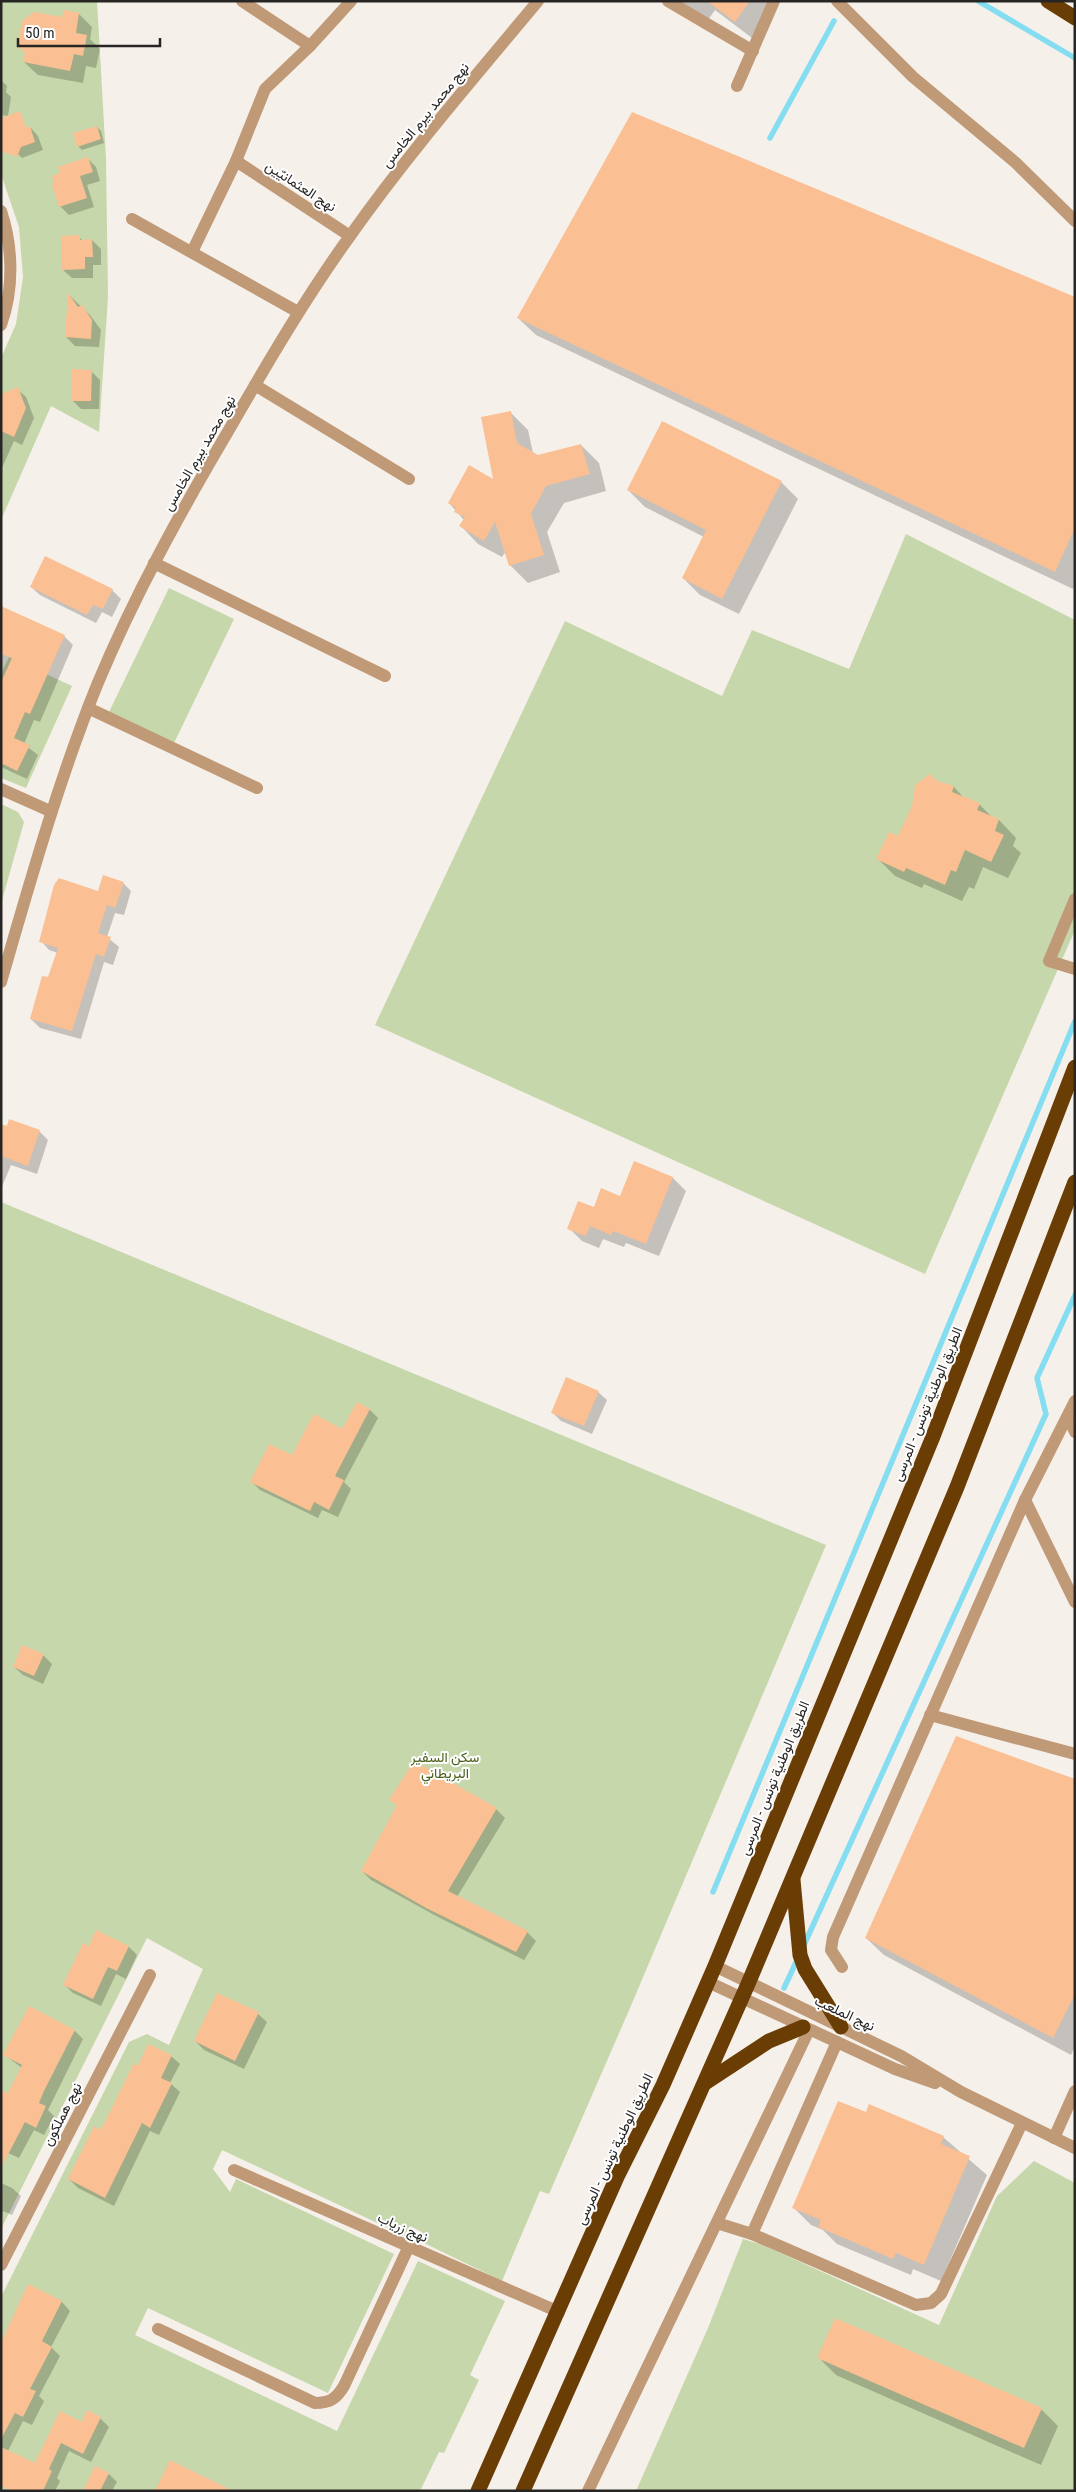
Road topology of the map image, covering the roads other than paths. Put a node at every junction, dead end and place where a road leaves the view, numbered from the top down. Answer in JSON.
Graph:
{"nodes":[{"id":1,"x":242,"y":1,"type":"edge"},
{"id":2,"x":351,"y":1,"type":"edge"},
{"id":3,"x":538,"y":1,"type":"edge"},
{"id":4,"x":668,"y":1,"type":"edge"},
{"id":5,"x":774,"y":1,"type":"edge"},
{"id":6,"x":837,"y":1,"type":"edge"},
{"id":7,"x":1048,"y":1,"type":"edge"},
{"id":8,"x":1075,"y":18,"type":"edge"},
{"id":9,"x":310,"y":46,"type":"junction"},
{"id":10,"x":753,"y":51,"type":"junction"},
{"id":11,"x":737,"y":86,"type":"dead end"},
{"id":12,"x":236,"y":161,"type":"junction"},
{"id":13,"x":1,"y":211,"type":"edge"},
{"id":14,"x":132,"y":219,"type":"dead end"},
{"id":15,"x":1075,"y":221,"type":"edge"},
{"id":16,"x":350,"y":236,"type":"junction"},
{"id":17,"x":192,"y":252,"type":"junction"},
{"id":18,"x":298,"y":312,"type":"junction"},
{"id":19,"x":1,"y":325,"type":"edge"},
{"id":20,"x":255,"y":385,"type":"junction"},
{"id":21,"x":408,"y":480,"type":"dead end"},
{"id":22,"x":154,"y":563,"type":"junction"},
{"id":23,"x":385,"y":676,"type":"dead end"},
{"id":24,"x":88,"y":708,"type":"junction"},
{"id":25,"x":257,"y":788,"type":"dead end"},
{"id":26,"x":1,"y":789,"type":"edge"},
{"id":27,"x":50,"y":811,"type":"junction"},
{"id":28,"x":1075,"y":899,"type":"edge"},
{"id":29,"x":1075,"y":969,"type":"edge"},
{"id":30,"x":1,"y":982,"type":"edge"},
{"id":31,"x":1075,"y":1067,"type":"edge"},
{"id":32,"x":1075,"y":1182,"type":"edge"},
{"id":33,"x":1075,"y":1401,"type":"edge"},
{"id":34,"x":1068,"y":1417,"type":"junction"},
{"id":35,"x":1075,"y":1432,"type":"edge"},
{"id":36,"x":1025,"y":1500,"type":"junction"},
{"id":37,"x":1075,"y":1602,"type":"edge"},
{"id":38,"x":930,"y":1715,"type":"junction"},
{"id":39,"x":1075,"y":1754,"type":"edge"},
{"id":40,"x":793,"y":1877,"type":"junction"},
{"id":41,"x":715,"y":1966,"type":"junction"},
{"id":42,"x":842,"y":1967,"type":"dead end"},
{"id":43,"x":150,"y":1975,"type":"dead end"},
{"id":44,"x":708,"y":1982,"type":"junction"},
{"id":45,"x":748,"y":1984,"type":"junction"},
{"id":46,"x":741,"y":1999,"type":"junction"},
{"id":47,"x":841,"y":2027,"type":"junction"},
{"id":48,"x":806,"y":2028,"type":"junction"},
{"id":49,"x":837,"y":2042,"type":"junction"},
{"id":50,"x":704,"y":2083,"type":"junction"},
{"id":51,"x":1075,"y":2091,"type":"edge"},
{"id":52,"x":961,"y":2092,"type":"junction"},
{"id":53,"x":1022,"y":2123,"type":"junction"},
{"id":54,"x":1054,"y":2138,"type":"junction"},
{"id":55,"x":1075,"y":2148,"type":"edge"},
{"id":56,"x":234,"y":2170,"type":"dead end"},
{"id":57,"x":717,"y":2223,"type":"junction"},
{"id":58,"x":752,"y":2234,"type":"junction"},
{"id":59,"x":409,"y":2246,"type":"junction"},
{"id":60,"x":1,"y":2265,"type":"edge"},
{"id":61,"x":559,"y":2312,"type":"junction"},
{"id":62,"x":158,"y":2329,"type":"dead end"},
{"id":63,"x":478,"y":2491,"type":"edge"},
{"id":64,"x":523,"y":2491,"type":"edge"},
{"id":65,"x":588,"y":2491,"type":"edge"}],
"edges":[{"from":1,"to":9,"type":"street"},
{"from":2,"to":9,"type":"street"},
{"from":3,"to":16,"type":"street","name":"نهج محمد بيرم الخامس"},
{"from":4,"to":10,"type":"street"},
{"from":5,"to":10,"type":"street"},
{"from":6,"to":15,"type":"street"},
{"from":7,"to":8,"type":"highway"},
{"from":9,"to":12,"type":"street"},
{"from":10,"to":11,"type":"street"},
{"from":12,"to":16,"type":"street","name":"نهج العثمانيّين"},
{"from":12,"to":17,"type":"street"},
{"from":13,"to":19,"type":"street"},
{"from":14,"to":17,"type":"street"},
{"from":16,"to":18,"type":"street","name":"نهج محمد بيرم الخامس"},
{"from":17,"to":18,"type":"street"},
{"from":18,"to":20,"type":"street","name":"نهج محمد بيرم الخامس"},
{"from":20,"to":21,"type":"street"},
{"from":20,"to":22,"type":"street","name":"نهج محمد بيرم الخامس"},
{"from":22,"to":23,"type":"street"},
{"from":22,"to":24,"type":"street","name":"نهج محمد بيرم الخامس"},
{"from":24,"to":25,"type":"street"},
{"from":24,"to":27,"type":"street","name":"نهج محمد بيرم الخامس"},
{"from":26,"to":27,"type":"street"},
{"from":27,"to":30,"type":"street","name":"نهج محمد بيرم الخامس"},
{"from":28,"to":29,"type":"street"},
{"from":31,"to":41,"type":"highway","name":"الطريق الوطنية تونس - المرسى"},
{"from":32,"to":40,"type":"highway"},
{"from":33,"to":34,"type":"street"},
{"from":34,"to":35,"type":"street"},
{"from":34,"to":36,"type":"street"},
{"from":36,"to":37,"type":"street"},
{"from":36,"to":38,"type":"street"},
{"from":38,"to":39,"type":"street"},
{"from":38,"to":42,"type":"street"},
{"from":40,"to":45,"type":"highway"},
{"from":40,"to":47,"type":"highway"},
{"from":41,"to":44,"type":"highway","name":"الطريق الوطنية تونس - المرسى"},
{"from":41,"to":45,"type":"street","name":"نهج الملعب"},
{"from":43,"to":60,"type":"street","name":"نهج هملكون"},
{"from":44,"to":46,"type":"street","name":"نهج الملعب"},
{"from":44,"to":61,"type":"highway","name":"الطريق الوطنية تونس - المرسى"},
{"from":45,"to":46,"type":"highway"},
{"from":45,"to":47,"type":"street","name":"نهج الملعب"},
{"from":46,"to":48,"type":"street","name":"نهج الملعب"},
{"from":46,"to":50,"type":"highway"},
{"from":47,"to":52,"type":"street","name":"نهج الملعب"},
{"from":48,"to":49,"type":"street","name":"نهج الملعب"},
{"from":48,"to":50,"type":"highway"},
{"from":48,"to":57,"type":"street"},
{"from":49,"to":52,"type":"street","name":"نهج الملعب"},
{"from":49,"to":58,"type":"street"},
{"from":50,"to":64,"type":"highway"},
{"from":51,"to":54,"type":"street"},
{"from":52,"to":53,"type":"street","name":"نهج الملعب"},
{"from":53,"to":54,"type":"street","name":"نهج الملعب"},
{"from":53,"to":58,"type":"street"},
{"from":54,"to":55,"type":"street","name":"نهج الملعب"},
{"from":56,"to":59,"type":"street","name":"نهج زرياب"},
{"from":57,"to":58,"type":"street"},
{"from":57,"to":65,"type":"street"},
{"from":59,"to":61,"type":"street","name":"نهج زرياب"},
{"from":59,"to":62,"type":"street"},
{"from":61,"to":63,"type":"highway","name":"الطريق الوطنية تونس - المرسى"}]}
